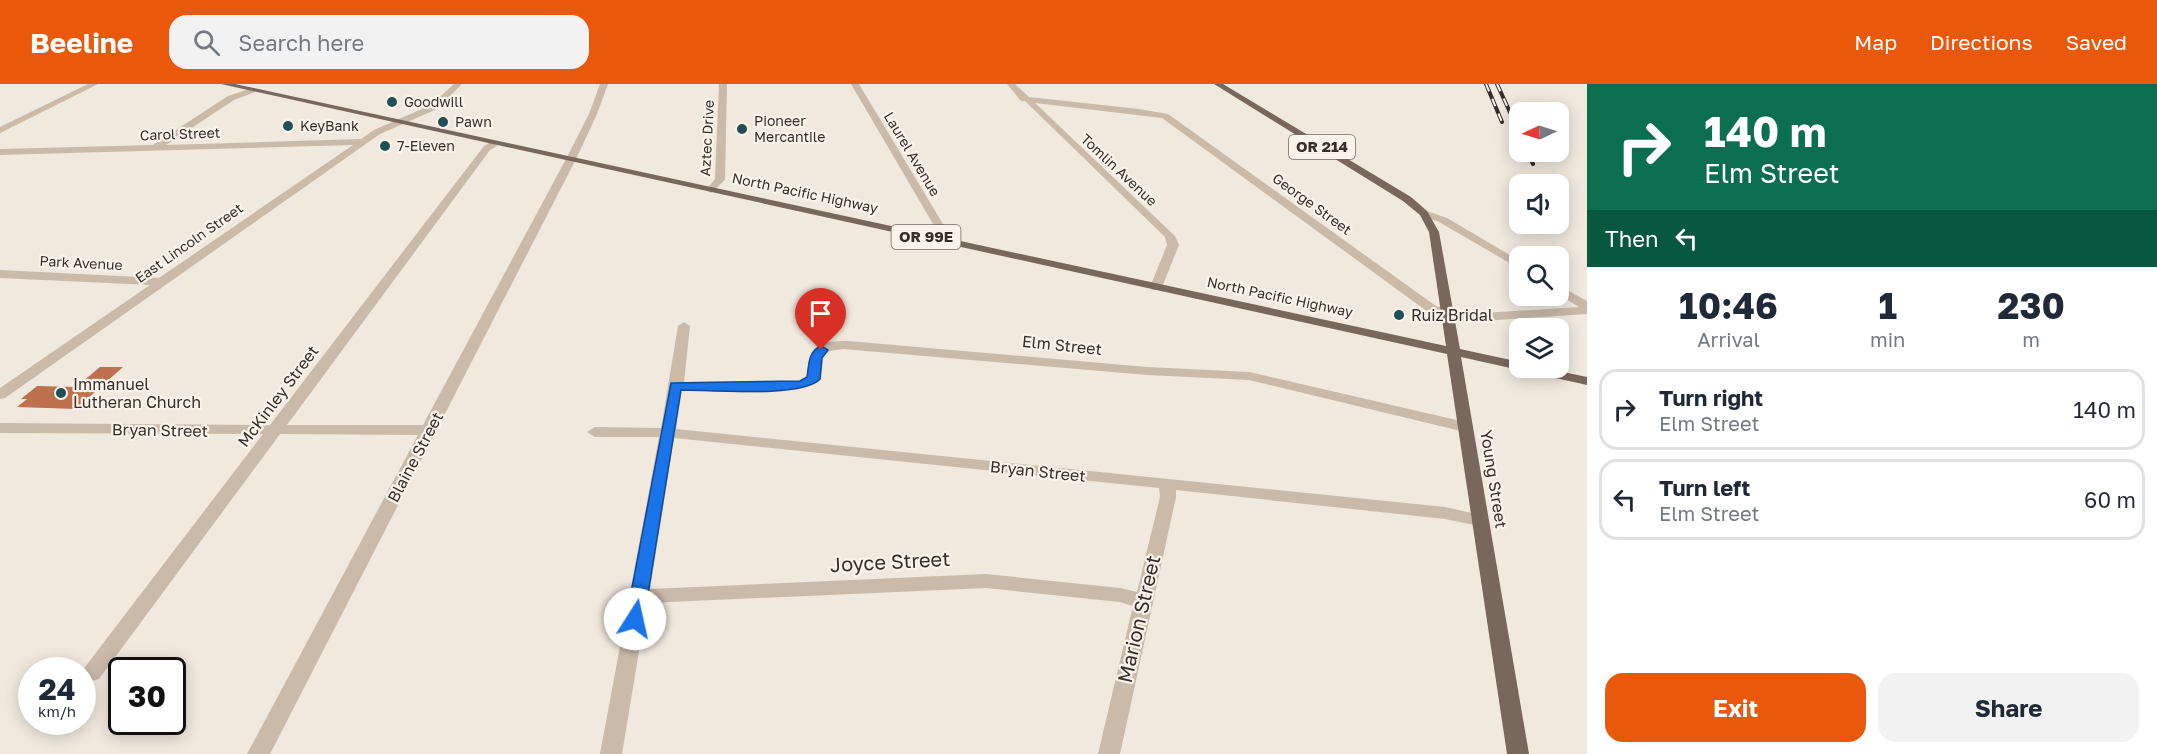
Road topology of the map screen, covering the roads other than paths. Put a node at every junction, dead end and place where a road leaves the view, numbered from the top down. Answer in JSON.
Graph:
{"nodes":[{"id":1,"x":94,"y":84,"type":"edge"},
{"id":2,"x":225,"y":84,"type":"edge"},
{"id":3,"x":458,"y":84,"type":"edge"},
{"id":4,"x":604,"y":84,"type":"edge"},
{"id":5,"x":723,"y":84,"type":"edge"},
{"id":6,"x":855,"y":84,"type":"edge"},
{"id":7,"x":1011,"y":84,"type":"edge"},
{"id":8,"x":1218,"y":84,"type":"edge"},
{"id":9,"x":252,"y":90,"type":"junction"},
{"id":10,"x":1024,"y":99,"type":"junction"},
{"id":11,"x":399,"y":122,"type":"junction"},
{"id":12,"x":0,"y":130,"type":"edge"},
{"id":13,"x":361,"y":142,"type":"junction"},
{"id":14,"x":495,"y":143,"type":"junction"},
{"id":15,"x":155,"y":148,"type":"junction"},
{"id":16,"x":0,"y":152,"type":"edge"},
{"id":17,"x":571,"y":159,"type":"junction"},
{"id":18,"x":711,"y":190,"type":"junction"},
{"id":19,"x":1424,"y":213,"type":"junction"},
{"id":20,"x":938,"y":239,"type":"junction"},
{"id":21,"x":1509,"y":259,"type":"edge"},
{"id":22,"x":0,"y":274,"type":"edge"},
{"id":23,"x":160,"y":282,"type":"junction"},
{"id":24,"x":1156,"y":286,"type":"junction"},
{"id":25,"x":1569,"y":296,"type":"edge"},
{"id":26,"x":1587,"y":308,"type":"edge"},
{"id":27,"x":1447,"y":314,"type":"junction"},
{"id":28,"x":684,"y":326,"type":"dead end"},
{"id":29,"x":1454,"y":351,"type":"junction"},
{"id":30,"x":1509,"y":364,"type":"edge"},
{"id":31,"x":1569,"y":377,"type":"edge"},
{"id":32,"x":1587,"y":381,"type":"edge"},
{"id":33,"x":676,"y":386,"type":"junction"},
{"id":34,"x":0,"y":395,"type":"edge"},
{"id":35,"x":1465,"y":427,"type":"junction"},
{"id":36,"x":0,"y":428,"type":"edge"},
{"id":37,"x":428,"y":430,"type":"junction"},
{"id":38,"x":274,"y":431,"type":"junction"},
{"id":39,"x":595,"y":432,"type":"dead end"},
{"id":40,"x":667,"y":433,"type":"junction"},
{"id":41,"x":1167,"y":484,"type":"junction"},
{"id":42,"x":1479,"y":520,"type":"junction"},
{"id":43,"x":639,"y":596,"type":"junction"},
{"id":44,"x":1142,"y":601,"type":"junction"},
{"id":45,"x":96,"y":668,"type":"edge"},
{"id":46,"x":258,"y":754,"type":"edge"},
{"id":47,"x":611,"y":754,"type":"edge"},
{"id":48,"x":1108,"y":754,"type":"edge"},
{"id":49,"x":1518,"y":754,"type":"edge"}],
"edges":[{"from":1,"to":12,"type":"street"},
{"from":2,"to":9,"type":"main road","name":"North Pacific Highway","number":"OR 99E"},
{"from":3,"to":11,"type":"street","name":"East Lincoln Street"},
{"from":4,"to":17,"type":"street","name":"Blaine Street"},
{"from":5,"to":18,"type":"street","name":"Aztec Drive"},
{"from":6,"to":20,"type":"street","name":"Laurel Avenue"},
{"from":7,"to":10,"type":"street","name":"Tomlin Avenue"},
{"from":8,"to":19,"type":"main road","number":"OR 214"},
{"from":9,"to":11,"type":"main road","name":"North Pacific Highway","number":"OR 99E"},
{"from":9,"to":15,"type":"street"},
{"from":10,"to":24,"type":"street","name":"Tomlin Avenue"},
{"from":10,"to":27,"type":"street","name":"George Street"},
{"from":11,"to":13,"type":"street","name":"East Lincoln Street"},
{"from":11,"to":14,"type":"main road","name":"North Pacific Highway","number":"OR 99E"},
{"from":13,"to":15,"type":"street","name":"Carol Street"},
{"from":13,"to":23,"type":"street","name":"East Lincoln Street"},
{"from":14,"to":17,"type":"main road","name":"North Pacific Highway","number":"OR 99E"},
{"from":14,"to":38,"type":"street","name":"McKinley Street"},
{"from":15,"to":16,"type":"street","name":"Carol Street"},
{"from":17,"to":18,"type":"main road","name":"North Pacific Highway","number":"OR 99E"},
{"from":17,"to":37,"type":"street","name":"Blaine Street"},
{"from":18,"to":20,"type":"main road","name":"North Pacific Highway","number":"OR 99E"},
{"from":19,"to":21,"type":"street"},
{"from":19,"to":27,"type":"main road","name":"Young Street"},
{"from":20,"to":24,"type":"main road","name":"North Pacific Highway","number":"OR 99E"},
{"from":22,"to":23,"type":"street","name":"Park Avenue"},
{"from":23,"to":34,"type":"street","name":"East Lincoln Street"},
{"from":24,"to":29,"type":"main road","name":"North Pacific Highway","number":"OR 99E"},
{"from":25,"to":26,"type":"street"},
{"from":26,"to":27,"type":"street","name":"George Street"},
{"from":27,"to":29,"type":"main road","name":"Young Street"},
{"from":28,"to":33,"type":"street"},
{"from":29,"to":30,"type":"main road","name":"North Pacific Highway","number":"OR 99E"},
{"from":29,"to":35,"type":"main road","name":"Young Street"},
{"from":31,"to":32,"type":"main road"},
{"from":33,"to":35,"type":"street","name":"Elm Street"},
{"from":33,"to":40,"type":"street"},
{"from":35,"to":42,"type":"main road","name":"Young Street"},
{"from":36,"to":38,"type":"street","name":"Bryan Street"},
{"from":37,"to":38,"type":"street","name":"Bryan Street"},
{"from":37,"to":46,"type":"street","name":"Blaine Street"},
{"from":38,"to":45,"type":"street","name":"McKinley Street"},
{"from":39,"to":40,"type":"street","name":"Bryan Street"},
{"from":40,"to":41,"type":"street","name":"Bryan Street"},
{"from":40,"to":43,"type":"street"},
{"from":41,"to":42,"type":"street","name":"Bryan Street"},
{"from":41,"to":44,"type":"street","name":"Marion Street"},
{"from":42,"to":49,"type":"main road","name":"Young Street"},
{"from":43,"to":44,"type":"street","name":"Joyce Street"},
{"from":43,"to":47,"type":"street"},
{"from":44,"to":48,"type":"street","name":"Marion Street"}]}
